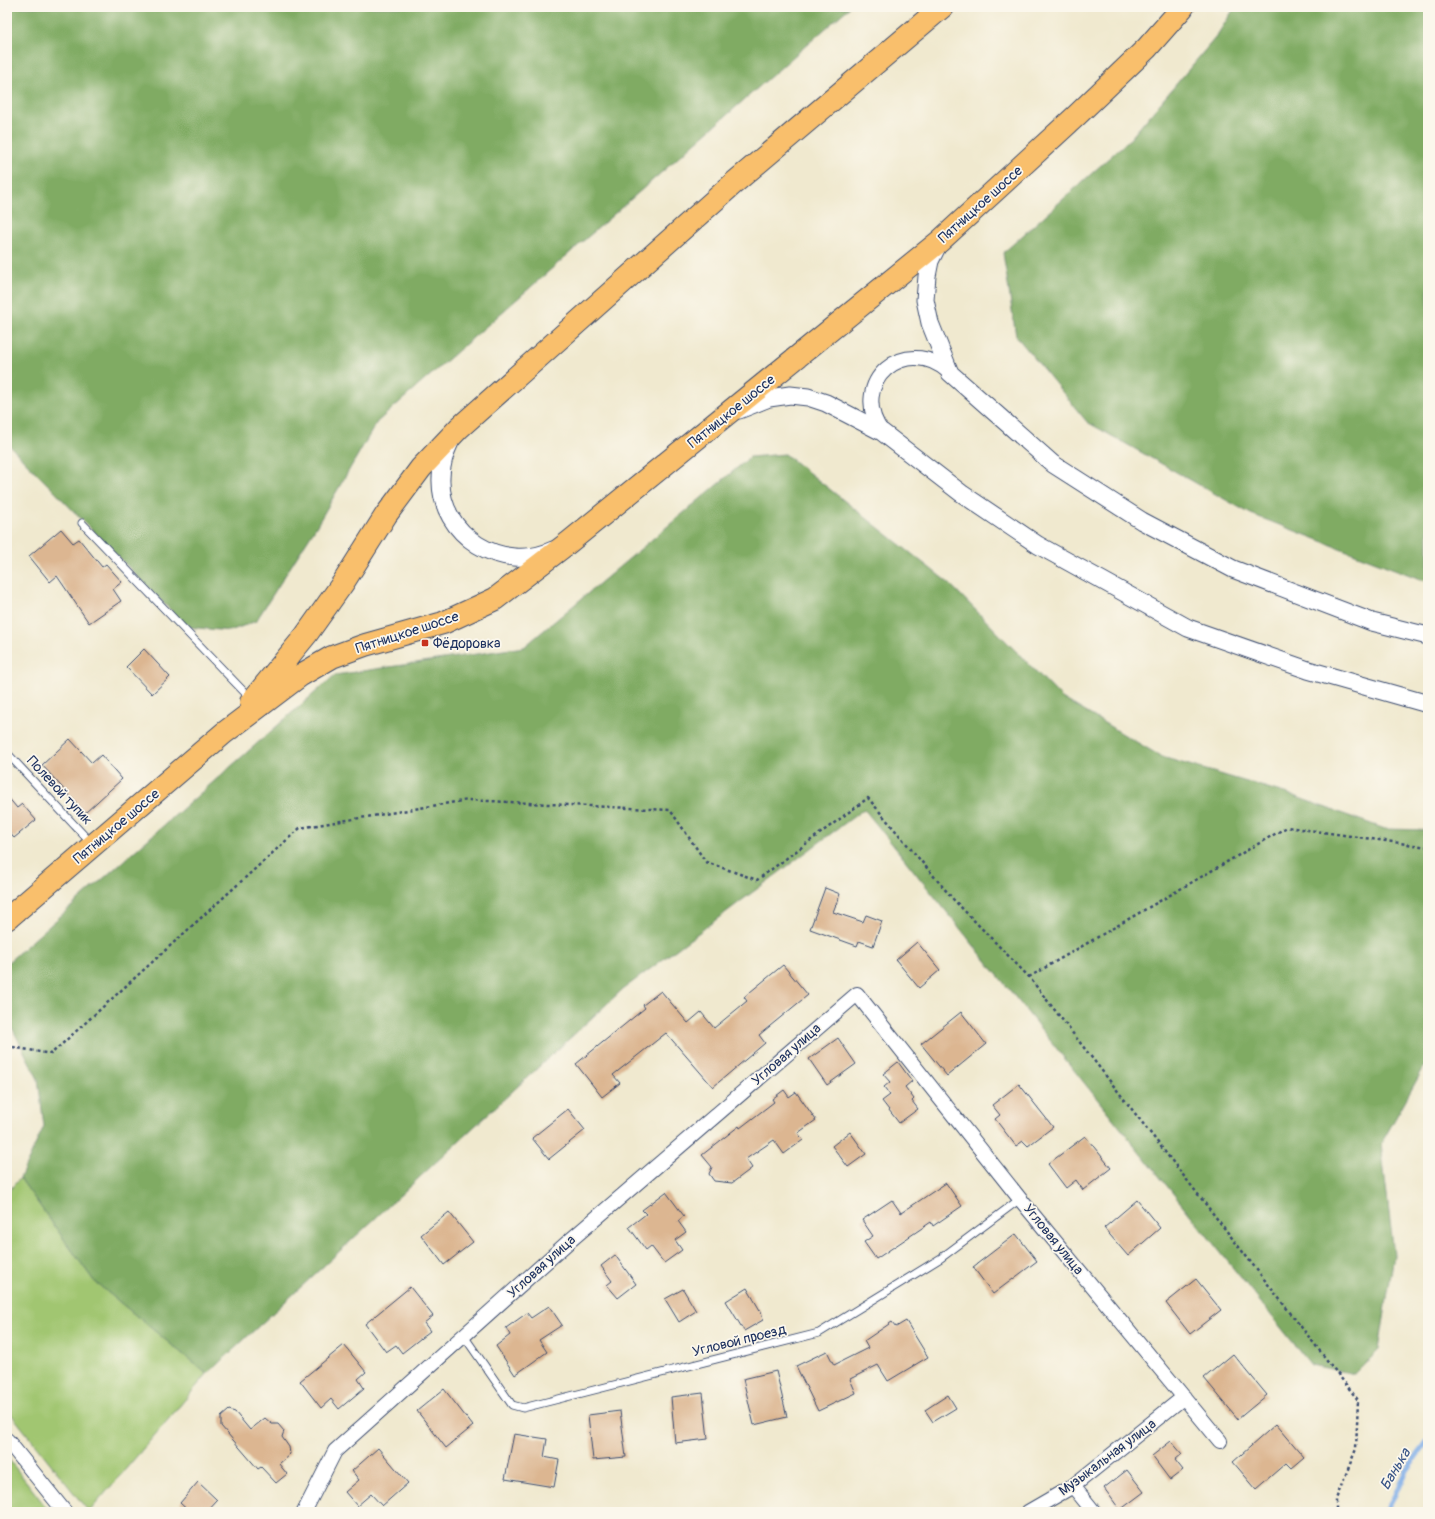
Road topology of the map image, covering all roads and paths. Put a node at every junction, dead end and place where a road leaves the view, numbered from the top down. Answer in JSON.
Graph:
{"nodes":[{"id":1,"x":942,"y":7,"type":"edge"},
{"id":2,"x":1166,"y":7,"type":"edge"},
{"id":3,"x":1183,"y":7,"type":"edge"},
{"id":4,"x":1147,"y":48,"type":"junction"},
{"id":5,"x":940,"y":241,"type":"junction"},
{"id":6,"x":950,"y":373,"type":"junction"},
{"id":7,"x":724,"y":417,"type":"junction"},
{"id":8,"x":459,"y":428,"type":"junction"},
{"id":9,"x":882,"y":432,"type":"junction"},
{"id":10,"x":82,"y":523,"type":"dead end"},
{"id":11,"x":568,"y":543,"type":"junction"},
{"id":12,"x":1428,"y":636,"type":"edge"},
{"id":13,"x":252,"y":701,"type":"junction"},
{"id":14,"x":1428,"y":704,"type":"edge"},
{"id":15,"x":224,"y":733,"type":"junction"},
{"id":16,"x":7,"y":753,"type":"edge"},
{"id":17,"x":93,"y":845,"type":"junction"},
{"id":18,"x":1428,"y":847,"type":"edge"},
{"id":19,"x":7,"y":919,"type":"edge"},
{"id":20,"x":1029,"y":977,"type":"junction"},
{"id":21,"x":7,"y":1046,"type":"edge"},
{"id":22,"x":1020,"y":1199,"type":"junction"},
{"id":23,"x":464,"y":1336,"type":"junction"},
{"id":24,"x":1184,"y":1397,"type":"junction"},
{"id":25,"x":7,"y":1440,"type":"edge"},
{"id":26,"x":1220,"y":1441,"type":"dead end"},
{"id":27,"x":1073,"y":1486,"type":"junction"},
{"id":28,"x":65,"y":1512,"type":"edge"},
{"id":29,"x":304,"y":1512,"type":"edge"},
{"id":30,"x":1028,"y":1512,"type":"edge"},
{"id":31,"x":1094,"y":1512,"type":"edge"},
{"id":32,"x":1336,"y":1512,"type":"edge"}],
"edges":[{"from":1,"to":8,"type":"main road","name":"Пятницкое шоссе"},
{"from":2,"to":4,"type":"street"},
{"from":3,"to":4,"type":"main road","name":"Пятницкое шоссе"},
{"from":4,"to":5,"type":"main road","name":"Пятницкое шоссе"},
{"from":5,"to":6,"type":"street"},
{"from":5,"to":7,"type":"main road","name":"Пятницкое шоссе"},
{"from":6,"to":9,"type":"street"},
{"from":6,"to":12,"type":"street"},
{"from":7,"to":9,"type":"street"},
{"from":7,"to":11,"type":"main road","name":"Пятницкое шоссе"},
{"from":8,"to":11,"type":"street"},
{"from":8,"to":13,"type":"main road","name":"Пятницкое шоссе"},
{"from":9,"to":14,"type":"street"},
{"from":10,"to":13,"type":"lane"},
{"from":11,"to":15,"type":"main road","name":"Пятницкое шоссе"},
{"from":13,"to":15,"type":"main road","name":"Пятницкое шоссе"},
{"from":15,"to":17,"type":"main road","name":"Пятницкое шоссе"},
{"from":16,"to":17,"type":"lane","name":"Полевой тупик"},
{"from":17,"to":19,"type":"main road","name":"Пятницкое шоссе"},
{"from":18,"to":20,"type":"path"},
{"from":20,"to":21,"type":"path"},
{"from":20,"to":32,"type":"path"},
{"from":22,"to":23,"type":"lane","name":"Угловой проезд"},
{"from":22,"to":23,"type":"street","name":"Угловая улица"},
{"from":22,"to":24,"type":"street","name":"Угловая улица"},
{"from":23,"to":29,"type":"street","name":"Угловая улица"},
{"from":24,"to":26,"type":"street","name":"Угловая улица"},
{"from":24,"to":27,"type":"street","name":"Музыкальная улица"},
{"from":25,"to":28,"type":"street"},
{"from":27,"to":30,"type":"street","name":"Музыкальная улица"},
{"from":27,"to":31,"type":"street"}]}
